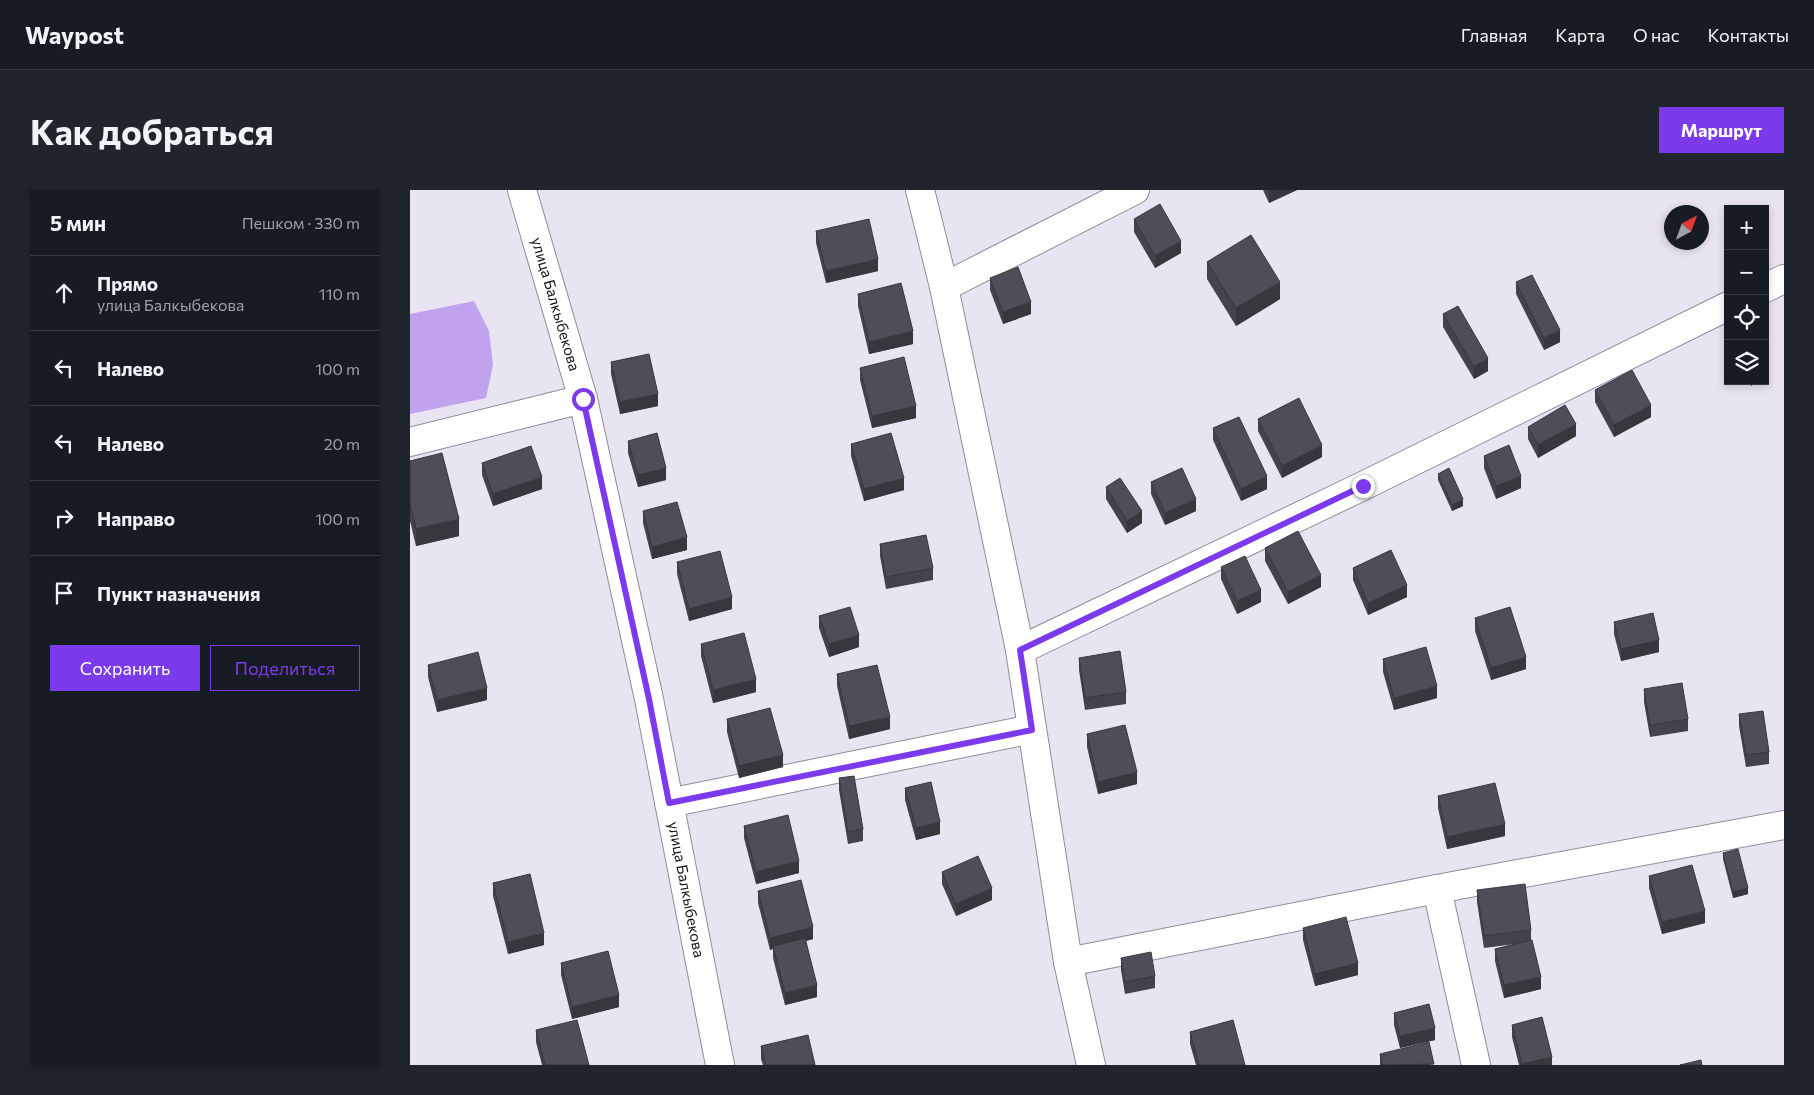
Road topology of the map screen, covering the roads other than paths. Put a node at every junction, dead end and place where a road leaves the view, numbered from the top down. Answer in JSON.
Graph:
{"nodes":[{"id":1,"x":522,"y":190,"type":"edge"},
{"id":2,"x":920,"y":190,"type":"edge"},
{"id":3,"x":1135,"y":190,"type":"edge"},
{"id":4,"x":1784,"y":279,"type":"edge"},
{"id":5,"x":1769,"y":286,"type":"edge"},
{"id":6,"x":944,"y":287,"type":"junction"},
{"id":7,"x":1724,"y":308,"type":"edge"},
{"id":8,"x":583,"y":399,"type":"junction"},
{"id":9,"x":410,"y":442,"type":"edge"},
{"id":10,"x":1020,"y":650,"type":"junction"},
{"id":11,"x":1032,"y":730,"type":"junction"},
{"id":12,"x":669,"y":803,"type":"junction"},
{"id":13,"x":1784,"y":825,"type":"edge"},
{"id":14,"x":1437,"y":888,"type":"junction"},
{"id":15,"x":1068,"y":962,"type":"junction"},
{"id":16,"x":720,"y":1065,"type":"edge"},
{"id":17,"x":1091,"y":1065,"type":"edge"},
{"id":18,"x":1476,"y":1065,"type":"edge"}],
"edges":[{"from":1,"to":8,"type":"street","name":"улица Балкыбекова"},
{"from":2,"to":6,"type":"street"},
{"from":3,"to":6,"type":"street"},
{"from":4,"to":5,"type":"street"},
{"from":6,"to":10,"type":"street"},
{"from":7,"to":10,"type":"street"},
{"from":8,"to":9,"type":"street"},
{"from":8,"to":12,"type":"street","name":"улица Балкыбекова"},
{"from":10,"to":11,"type":"street"},
{"from":11,"to":12,"type":"street"},
{"from":11,"to":15,"type":"street"},
{"from":12,"to":16,"type":"street","name":"улица Балкыбекова"},
{"from":13,"to":14,"type":"street"},
{"from":14,"to":15,"type":"street"},
{"from":14,"to":18,"type":"street"},
{"from":15,"to":17,"type":"street"}]}
